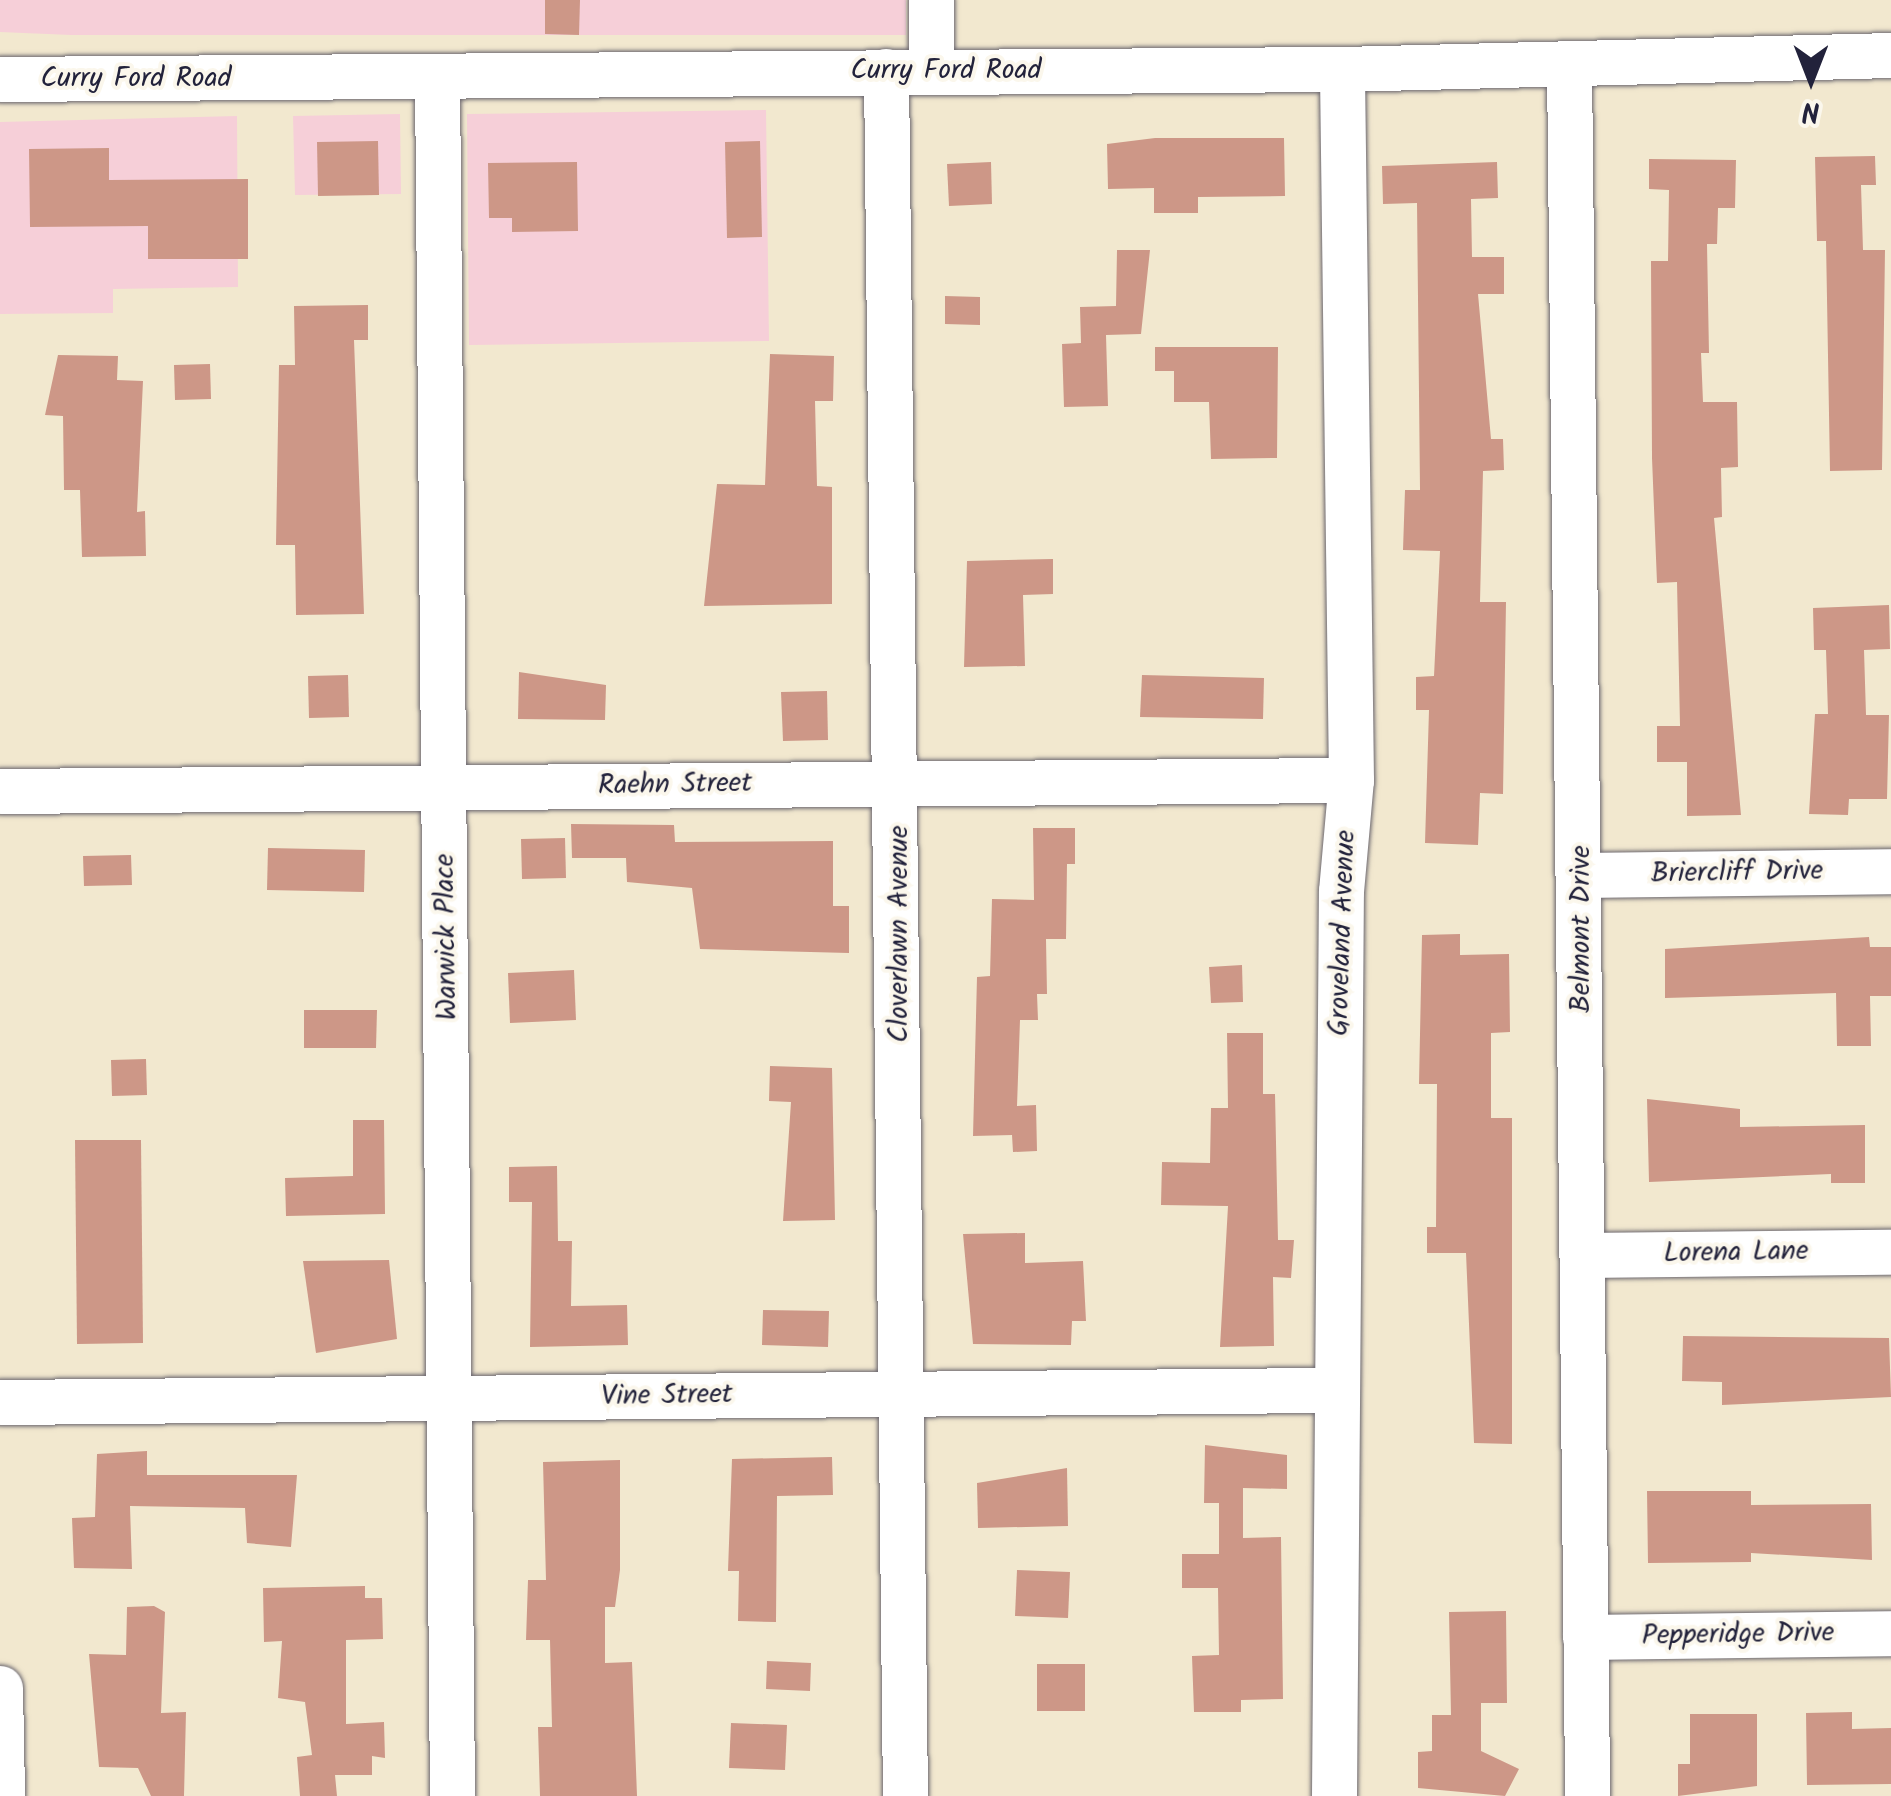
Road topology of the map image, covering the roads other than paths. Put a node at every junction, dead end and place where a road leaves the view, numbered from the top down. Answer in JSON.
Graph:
{"nodes":[{"id":1,"x":931,"y":0,"type":"edge"},
{"id":2,"x":1891,"y":55,"type":"edge"},
{"id":3,"x":1569,"y":63,"type":"junction"},
{"id":4,"x":1342,"y":69,"type":"junction"},
{"id":5,"x":886,"y":71,"type":"junction"},
{"id":6,"x":931,"y":71,"type":"junction"},
{"id":7,"x":437,"y":77,"type":"junction"},
{"id":8,"x":0,"y":80,"type":"edge"},
{"id":9,"x":1351,"y":780,"type":"junction"},
{"id":10,"x":898,"y":782,"type":"junction"},
{"id":11,"x":445,"y":789,"type":"junction"},
{"id":12,"x":0,"y":791,"type":"edge"},
{"id":13,"x":1891,"y":871,"type":"edge"},
{"id":14,"x":1582,"y":875,"type":"junction"},
{"id":15,"x":1891,"y":1252,"type":"edge"},
{"id":16,"x":1582,"y":1255,"type":"junction"},
{"id":17,"x":1334,"y":1390,"type":"junction"},
{"id":18,"x":904,"y":1393,"type":"junction"},
{"id":19,"x":453,"y":1399,"type":"junction"},
{"id":20,"x":0,"y":1402,"type":"edge"},
{"id":21,"x":1891,"y":1634,"type":"edge"},
{"id":22,"x":1585,"y":1636,"type":"junction"},
{"id":23,"x":0,"y":1688,"type":"edge"},
{"id":24,"x":2,"y":1796,"type":"edge"},
{"id":25,"x":452,"y":1796,"type":"edge"},
{"id":26,"x":906,"y":1796,"type":"edge"},
{"id":27,"x":1334,"y":1796,"type":"edge"},
{"id":28,"x":1588,"y":1796,"type":"edge"}],
"edges":[{"from":1,"to":6,"type":"street"},
{"from":2,"to":3,"type":"street","name":"Curry Ford Road"},
{"from":3,"to":4,"type":"street","name":"Curry Ford Road"},
{"from":3,"to":14,"type":"street","name":"Belmont Drive"},
{"from":4,"to":6,"type":"street","name":"Curry Ford Road"},
{"from":4,"to":9,"type":"street","name":"Groveland Avenue"},
{"from":5,"to":6,"type":"street","name":"Curry Ford Road"},
{"from":5,"to":7,"type":"street","name":"Curry Ford Road"},
{"from":5,"to":10,"type":"street","name":"Cloverlawn Avenue"},
{"from":7,"to":8,"type":"street","name":"Curry Ford Road"},
{"from":7,"to":11,"type":"street","name":"Warwick Place"},
{"from":9,"to":10,"type":"street","name":"Raehn Street"},
{"from":9,"to":17,"type":"street","name":"Groveland Avenue"},
{"from":10,"to":11,"type":"street","name":"Raehn Street"},
{"from":10,"to":18,"type":"street","name":"Cloverlawn Avenue"},
{"from":11,"to":12,"type":"street","name":"Raehn Street"},
{"from":11,"to":19,"type":"street","name":"Warwick Place"},
{"from":13,"to":14,"type":"street","name":"Briercliff Drive"},
{"from":14,"to":16,"type":"street","name":"Belmont Drive"},
{"from":15,"to":16,"type":"street","name":"Lorena Lane"},
{"from":16,"to":22,"type":"street","name":"Belmont Drive"},
{"from":17,"to":18,"type":"street","name":"Vine Street"},
{"from":17,"to":27,"type":"street","name":"Groveland Avenue"},
{"from":18,"to":19,"type":"street","name":"Vine Street"},
{"from":18,"to":26,"type":"street","name":"Cloverlawn Avenue"},
{"from":19,"to":20,"type":"street","name":"Vine Street"},
{"from":19,"to":25,"type":"street","name":"Warwick Place"},
{"from":21,"to":22,"type":"street","name":"Pepperidge Drive"},
{"from":22,"to":28,"type":"street","name":"Belmont Drive"},
{"from":23,"to":24,"type":"street"}]}
